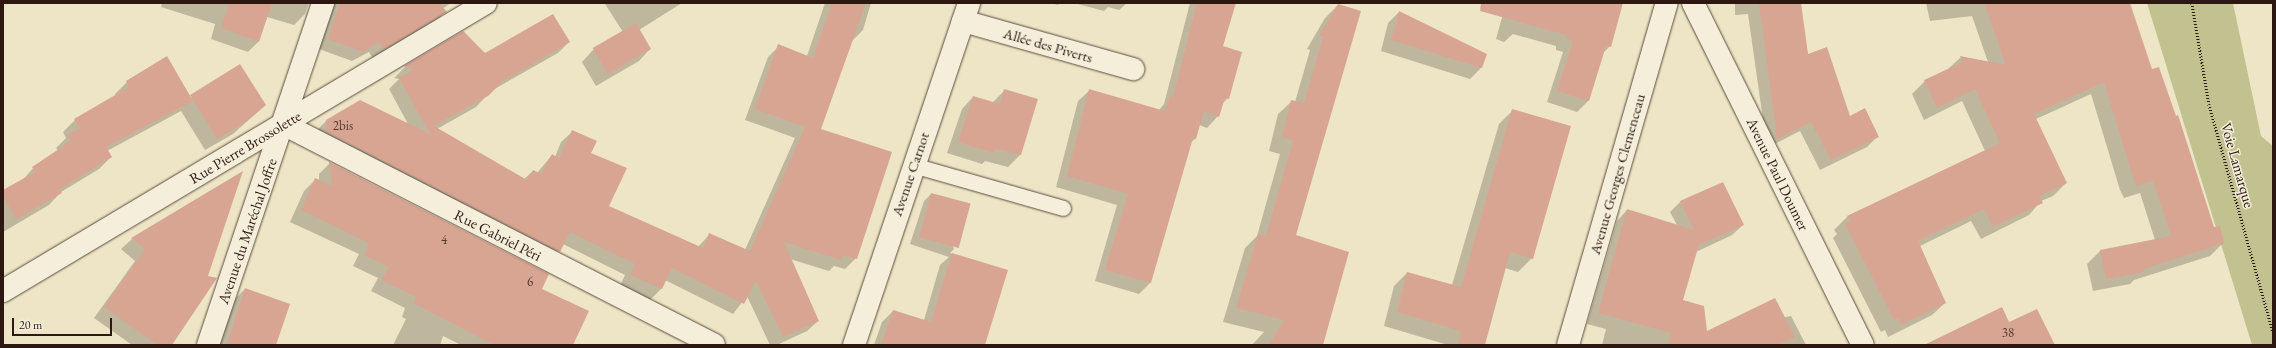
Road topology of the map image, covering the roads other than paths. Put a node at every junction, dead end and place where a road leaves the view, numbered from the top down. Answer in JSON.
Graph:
{"nodes":[{"id":1,"x":323,"y":3,"type":"edge"},
{"id":2,"x":486,"y":3,"type":"edge"},
{"id":3,"x":1666,"y":3,"type":"edge"},
{"id":4,"x":1693,"y":3,"type":"edge"},
{"id":5,"x":966,"y":12,"type":"edge"},
{"id":6,"x":1133,"y":69,"type":"dead end"},
{"id":7,"x":283,"y":124,"type":"junction"},
{"id":8,"x":913,"y":165,"type":"junction"},
{"id":9,"x":1063,"y":208,"type":"dead end"},
{"id":10,"x":3,"y":291,"type":"edge"},
{"id":11,"x":208,"y":345,"type":"edge"},
{"id":12,"x":714,"y":345,"type":"edge"},
{"id":13,"x":854,"y":345,"type":"edge"},
{"id":14,"x":1568,"y":345,"type":"edge"},
{"id":15,"x":1863,"y":345,"type":"edge"}],
"edges":[{"from":1,"to":7,"type":"street","name":"Avenue du Maréchal Joffre"},
{"from":2,"to":7,"type":"street","name":"Rue Pierre Brossolette"},
{"from":3,"to":14,"type":"street","name":"Avenue Georges Clemenceau"},
{"from":4,"to":15,"type":"street","name":"Avenue Paul Doumer"},
{"from":5,"to":6,"type":"street","name":"Allée des Piverts"},
{"from":5,"to":8,"type":"street","name":"Avenue Carnot"},
{"from":7,"to":10,"type":"street","name":"Rue Pierre Brossolette"},
{"from":7,"to":11,"type":"street","name":"Avenue du Maréchal Joffre"},
{"from":7,"to":12,"type":"street","name":"Rue Gabriel Péri"},
{"from":8,"to":9,"type":"lane"},
{"from":8,"to":13,"type":"street","name":"Avenue Carnot"}]}
